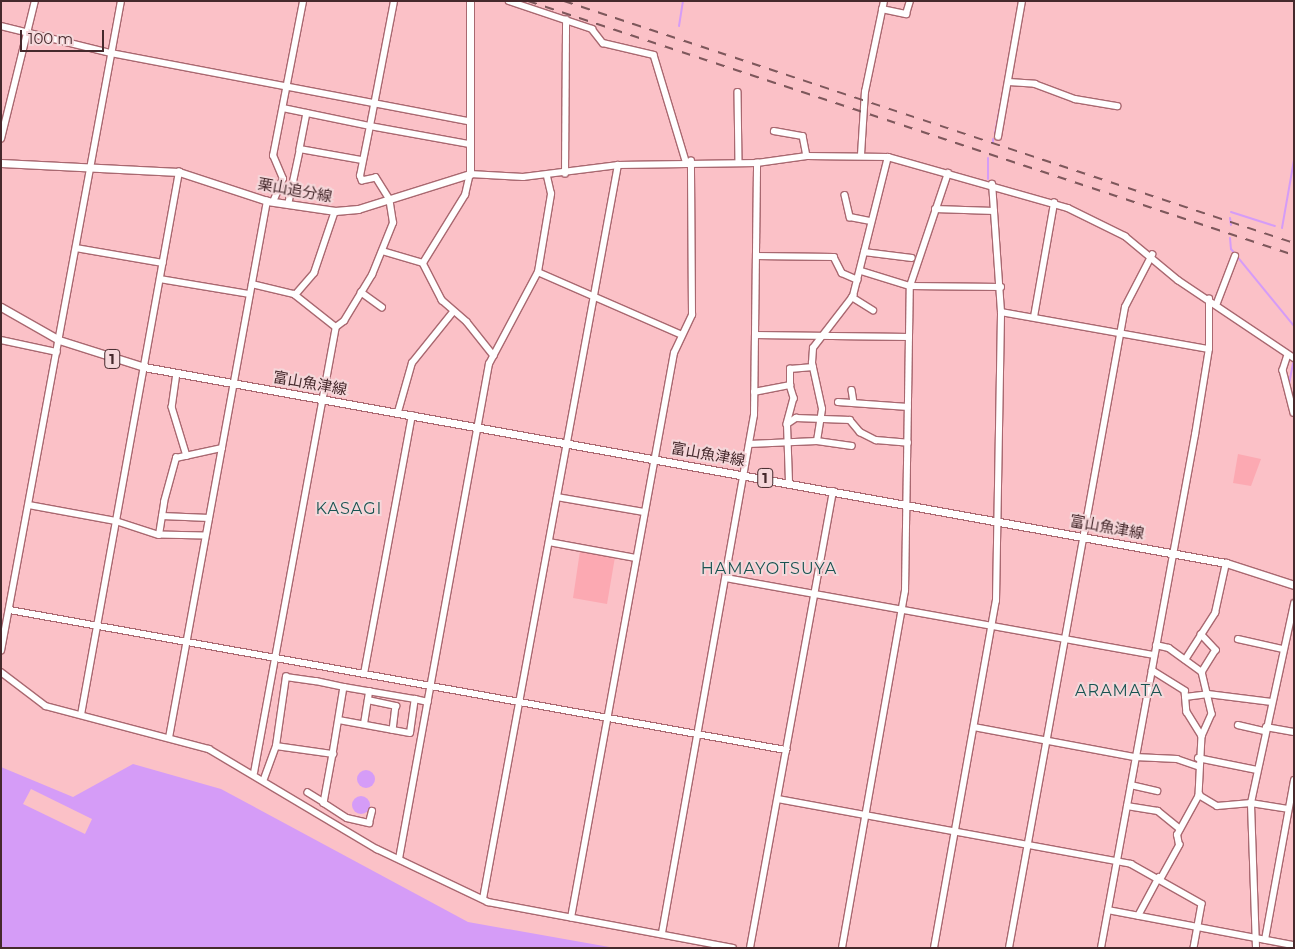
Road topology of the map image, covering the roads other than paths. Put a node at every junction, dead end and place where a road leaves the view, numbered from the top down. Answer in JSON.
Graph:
{"nodes":[{"id":1,"x":35,"y":1,"type":"edge"},
{"id":2,"x":121,"y":1,"type":"edge"},
{"id":3,"x":303,"y":1,"type":"edge"},
{"id":4,"x":394,"y":1,"type":"edge"},
{"id":5,"x":470,"y":1,"type":"edge"},
{"id":6,"x":509,"y":1,"type":"edge"},
{"id":7,"x":884,"y":1,"type":"edge"},
{"id":8,"x":910,"y":1,"type":"edge"},
{"id":9,"x":1022,"y":1,"type":"edge"},
{"id":10,"x":882,"y":9,"type":"junction"},
{"id":11,"x":566,"y":20,"type":"junction"},
{"id":12,"x":1,"y":26,"type":"edge"},
{"id":13,"x":28,"y":33,"type":"junction"},
{"id":14,"x":111,"y":53,"type":"junction"},
{"id":15,"x":1009,"y":82,"type":"junction"},
{"id":16,"x":287,"y":86,"type":"junction"},
{"id":17,"x":738,"y":92,"type":"dead end"},
{"id":18,"x":374,"y":102,"type":"junction"},
{"id":19,"x":1117,"y":106,"type":"dead end"},
{"id":20,"x":283,"y":108,"type":"junction"},
{"id":21,"x":306,"y":113,"type":"junction"},
{"id":22,"x":469,"y":121,"type":"junction"},
{"id":23,"x":370,"y":126,"type":"junction"},
{"id":24,"x":774,"y":131,"type":"dead end"},
{"id":25,"x":998,"y":137,"type":"dead end"},
{"id":26,"x":1,"y":139,"type":"edge"},
{"id":27,"x":469,"y":144,"type":"junction"},
{"id":28,"x":300,"y":148,"type":"junction"},
{"id":29,"x":862,"y":155,"type":"junction"},
{"id":30,"x":807,"y":156,"type":"junction"},
{"id":31,"x":888,"y":157,"type":"junction"},
{"id":32,"x":362,"y":160,"type":"junction"},
{"id":33,"x":688,"y":161,"type":"junction"},
{"id":34,"x":739,"y":162,"type":"junction"},
{"id":35,"x":1,"y":163,"type":"edge"},
{"id":36,"x":757,"y":163,"type":"junction"},
{"id":37,"x":618,"y":165,"type":"junction"},
{"id":38,"x":91,"y":166,"type":"junction"},
{"id":39,"x":179,"y":172,"type":"junction"},
{"id":40,"x":948,"y":173,"type":"junction"},
{"id":41,"x":470,"y":174,"type":"junction"},
{"id":42,"x":565,"y":174,"type":"junction"},
{"id":43,"x":547,"y":176,"type":"junction"},
{"id":44,"x":992,"y":184,"type":"junction"},
{"id":45,"x":845,"y":195,"type":"dead end"},
{"id":46,"x":389,"y":199,"type":"junction"},
{"id":47,"x":270,"y":202,"type":"junction"},
{"id":48,"x":1054,"y":203,"type":"junction"},
{"id":49,"x":288,"y":205,"type":"junction"},
{"id":50,"x":935,"y":209,"type":"junction"},
{"id":51,"x":994,"y":210,"type":"junction"},
{"id":52,"x":335,"y":211,"type":"junction"},
{"id":53,"x":871,"y":221,"type":"junction"},
{"id":54,"x":76,"y":248,"type":"junction"},
{"id":55,"x":382,"y":252,"type":"junction"},
{"id":56,"x":864,"y":252,"type":"junction"},
{"id":57,"x":1152,"y":255,"type":"junction"},
{"id":58,"x":756,"y":256,"type":"junction"},
{"id":59,"x":1235,"y":256,"type":"dead end"},
{"id":60,"x":912,"y":258,"type":"dead end"},
{"id":61,"x":162,"y":263,"type":"junction"},
{"id":62,"x":423,"y":263,"type":"junction"},
{"id":63,"x":861,"y":271,"type":"junction"},
{"id":64,"x":538,"y":272,"type":"junction"},
{"id":65,"x":160,"y":279,"type":"junction"},
{"id":66,"x":858,"y":280,"type":"junction"},
{"id":67,"x":252,"y":284,"type":"junction"},
{"id":68,"x":910,"y":286,"type":"junction"},
{"id":69,"x":1001,"y":287,"type":"junction"},
{"id":70,"x":361,"y":292,"type":"junction"},
{"id":71,"x":250,"y":294,"type":"junction"},
{"id":72,"x":295,"y":295,"type":"junction"},
{"id":73,"x":593,"y":295,"type":"junction"},
{"id":74,"x":852,"y":297,"type":"junction"},
{"id":75,"x":1209,"y":299,"type":"junction"},
{"id":76,"x":1216,"y":303,"type":"junction"},
{"id":77,"x":1,"y":307,"type":"edge"},
{"id":78,"x":382,"y":307,"type":"dead end"},
{"id":79,"x":873,"y":310,"type":"dead end"},
{"id":80,"x":453,"y":312,"type":"junction"},
{"id":81,"x":1001,"y":312,"type":"junction"},
{"id":82,"x":1034,"y":318,"type":"junction"},
{"id":83,"x":336,"y":327,"type":"junction"},
{"id":84,"x":1121,"y":333,"type":"junction"},
{"id":85,"x":682,"y":335,"type":"junction"},
{"id":86,"x":755,"y":335,"type":"junction"},
{"id":87,"x":821,"y":335,"type":"junction"},
{"id":88,"x":909,"y":337,"type":"junction"},
{"id":89,"x":1,"y":340,"type":"edge"},
{"id":90,"x":60,"y":340,"type":"junction"},
{"id":91,"x":1209,"y":349,"type":"junction"},
{"id":92,"x":57,"y":352,"type":"junction"},
{"id":93,"x":494,"y":356,"type":"junction"},
{"id":94,"x":1291,"y":356,"type":"edge"},
{"id":95,"x":813,"y":366,"type":"junction"},
{"id":96,"x":144,"y":367,"type":"junction"},
{"id":97,"x":177,"y":373,"type":"junction"},
{"id":98,"x":233,"y":384,"type":"junction"},
{"id":99,"x":790,"y":385,"type":"junction"},
{"id":100,"x":852,"y":390,"type":"dead end"},
{"id":101,"x":754,"y":392,"type":"junction"},
{"id":102,"x":322,"y":399,"type":"junction"},
{"id":103,"x":838,"y":402,"type":"dead end"},
{"id":104,"x":854,"y":402,"type":"junction"},
{"id":105,"x":908,"y":407,"type":"junction"},
{"id":106,"x":398,"y":412,"type":"junction"},
{"id":107,"x":1294,"y":413,"type":"edge"},
{"id":108,"x":412,"y":415,"type":"junction"},
{"id":109,"x":822,"y":418,"type":"junction"},
{"id":110,"x":787,"y":424,"type":"junction"},
{"id":111,"x":478,"y":428,"type":"junction"},
{"id":112,"x":817,"y":441,"type":"junction"},
{"id":113,"x":566,"y":443,"type":"junction"},
{"id":114,"x":908,"y":443,"type":"junction"},
{"id":115,"x":749,"y":444,"type":"junction"},
{"id":116,"x":787,"y":444,"type":"junction"},
{"id":117,"x":852,"y":446,"type":"dead end"},
{"id":118,"x":222,"y":448,"type":"junction"},
{"id":119,"x":187,"y":456,"type":"junction"},
{"id":120,"x":654,"y":458,"type":"junction"},
{"id":121,"x":745,"y":474,"type":"junction"},
{"id":122,"x":789,"y":482,"type":"junction"},
{"id":123,"x":833,"y":491,"type":"junction"},
{"id":124,"x":557,"y":497,"type":"junction"},
{"id":125,"x":907,"y":504,"type":"junction"},
{"id":126,"x":29,"y":505,"type":"junction"},
{"id":127,"x":644,"y":512,"type":"junction"},
{"id":128,"x":162,"y":516,"type":"junction"},
{"id":129,"x":209,"y":518,"type":"junction"},
{"id":130,"x":116,"y":521,"type":"junction"},
{"id":131,"x":997,"y":521,"type":"junction"},
{"id":132,"x":159,"y":535,"type":"junction"},
{"id":133,"x":205,"y":536,"type":"junction"},
{"id":134,"x":1084,"y":536,"type":"junction"},
{"id":135,"x":549,"y":542,"type":"junction"},
{"id":136,"x":1172,"y":552,"type":"junction"},
{"id":137,"x":636,"y":558,"type":"junction"},
{"id":138,"x":1226,"y":563,"type":"junction"},
{"id":139,"x":726,"y":578,"type":"junction"},
{"id":140,"x":1294,"y":585,"type":"edge"},
{"id":141,"x":815,"y":594,"type":"junction"},
{"id":142,"x":1294,"y":604,"type":"edge"},
{"id":143,"x":902,"y":609,"type":"junction"},
{"id":144,"x":10,"y":610,"type":"junction"},
{"id":145,"x":97,"y":626,"type":"junction"},
{"id":146,"x":992,"y":626,"type":"junction"},
{"id":147,"x":1201,"y":634,"type":"junction"},
{"id":148,"x":1065,"y":638,"type":"junction"},
{"id":149,"x":1238,"y":639,"type":"dead end"},
{"id":150,"x":186,"y":642,"type":"junction"},
{"id":151,"x":1156,"y":645,"type":"junction"},
{"id":152,"x":1283,"y":649,"type":"junction"},
{"id":153,"x":1,"y":651,"type":"edge"},
{"id":154,"x":1154,"y":655,"type":"junction"},
{"id":155,"x":275,"y":656,"type":"junction"},
{"id":156,"x":1185,"y":660,"type":"junction"},
{"id":157,"x":1152,"y":670,"type":"junction"},
{"id":158,"x":1,"y":672,"type":"edge"},
{"id":159,"x":1202,"y":672,"type":"junction"},
{"id":160,"x":364,"y":674,"type":"junction"},
{"id":161,"x":432,"y":685,"type":"junction"},
{"id":162,"x":344,"y":687,"type":"junction"},
{"id":163,"x":369,"y":691,"type":"junction"},
{"id":164,"x":1208,"y":694,"type":"junction"},
{"id":165,"x":398,"y":696,"type":"junction"},
{"id":166,"x":1185,"y":697,"type":"junction"},
{"id":167,"x":416,"y":699,"type":"junction"},
{"id":168,"x":368,"y":700,"type":"junction"},
{"id":169,"x":428,"y":702,"type":"junction"},
{"id":170,"x":520,"y":702,"type":"junction"},
{"id":171,"x":1271,"y":702,"type":"junction"},
{"id":172,"x":396,"y":706,"type":"junction"},
{"id":173,"x":81,"y":715,"type":"junction"},
{"id":174,"x":608,"y":718,"type":"junction"},
{"id":175,"x":339,"y":720,"type":"junction"},
{"id":176,"x":364,"y":724,"type":"junction"},
{"id":177,"x":1238,"y":725,"type":"dead end"},
{"id":178,"x":974,"y":727,"type":"junction"},
{"id":179,"x":1265,"y":729,"type":"junction"},
{"id":180,"x":392,"y":730,"type":"junction"},
{"id":181,"x":1294,"y":732,"type":"edge"},
{"id":182,"x":698,"y":735,"type":"junction"},
{"id":183,"x":1202,"y":736,"type":"junction"},
{"id":184,"x":169,"y":738,"type":"junction"},
{"id":185,"x":1046,"y":740,"type":"junction"},
{"id":186,"x":276,"y":746,"type":"junction"},
{"id":187,"x":786,"y":750,"type":"junction"},
{"id":188,"x":333,"y":754,"type":"junction"},
{"id":189,"x":1135,"y":757,"type":"junction"},
{"id":190,"x":1198,"y":758,"type":"junction"},
{"id":191,"x":1197,"y":766,"type":"junction"},
{"id":192,"x":1257,"y":770,"type":"junction"},
{"id":193,"x":254,"y":773,"type":"junction"},
{"id":194,"x":264,"y":779,"type":"junction"},
{"id":195,"x":1294,"y":781,"type":"edge"},
{"id":196,"x":1131,"y":785,"type":"junction"},
{"id":197,"x":1157,"y":791,"type":"dead end"},
{"id":198,"x":308,"y":793,"type":"dead end"},
{"id":199,"x":1199,"y":795,"type":"junction"},
{"id":200,"x":778,"y":799,"type":"junction"},
{"id":201,"x":324,"y":803,"type":"junction"},
{"id":202,"x":1251,"y":803,"type":"junction"},
{"id":203,"x":1127,"y":806,"type":"junction"},
{"id":204,"x":1288,"y":810,"type":"junction"},
{"id":205,"x":372,"y":811,"type":"dead end"},
{"id":206,"x":866,"y":815,"type":"junction"},
{"id":207,"x":1180,"y":829,"type":"junction"},
{"id":208,"x":955,"y":831,"type":"junction"},
{"id":209,"x":1028,"y":844,"type":"junction"},
{"id":210,"x":399,"y":859,"type":"junction"},
{"id":211,"x":1117,"y":860,"type":"junction"},
{"id":212,"x":1160,"y":878,"type":"junction"},
{"id":213,"x":483,"y":900,"type":"junction"},
{"id":214,"x":1108,"y":910,"type":"junction"},
{"id":215,"x":1138,"y":916,"type":"junction"},
{"id":216,"x":572,"y":918,"type":"junction"},
{"id":217,"x":1198,"y":927,"type":"junction"},
{"id":218,"x":662,"y":933,"type":"junction"},
{"id":219,"x":1256,"y":938,"type":"junction"},
{"id":220,"x":1265,"y":940,"type":"junction"},
{"id":221,"x":1294,"y":945,"type":"edge"},
{"id":222,"x":733,"y":948,"type":"edge"},
{"id":223,"x":750,"y":948,"type":"edge"},
{"id":224,"x":842,"y":948,"type":"edge"},
{"id":225,"x":934,"y":948,"type":"edge"},
{"id":226,"x":1009,"y":948,"type":"edge"},
{"id":227,"x":1101,"y":948,"type":"edge"},
{"id":228,"x":1194,"y":948,"type":"edge"},
{"id":229,"x":1256,"y":948,"type":"edge"}],
"edges":[{"from":1,"to":13,"type":"street"},
{"from":2,"to":14,"type":"street"},
{"from":3,"to":16,"type":"street"},
{"from":4,"to":18,"type":"street"},
{"from":5,"to":22,"type":"main road"},
{"from":6,"to":11,"type":"street"},
{"from":7,"to":10,"type":"street"},
{"from":8,"to":10,"type":"street"},
{"from":9,"to":15,"type":"street"},
{"from":10,"to":29,"type":"street"},
{"from":11,"to":33,"type":"street"},
{"from":11,"to":42,"type":"street"},
{"from":12,"to":13,"type":"street"},
{"from":13,"to":14,"type":"street"},
{"from":13,"to":26,"type":"street"},
{"from":14,"to":16,"type":"street"},
{"from":14,"to":38,"type":"street"},
{"from":15,"to":19,"type":"street"},
{"from":15,"to":25,"type":"street"},
{"from":16,"to":18,"type":"street"},
{"from":16,"to":20,"type":"street"},
{"from":17,"to":34,"type":"street"},
{"from":18,"to":22,"type":"street"},
{"from":18,"to":23,"type":"street"},
{"from":20,"to":21,"type":"street"},
{"from":20,"to":47,"type":"street"},
{"from":21,"to":23,"type":"street"},
{"from":21,"to":28,"type":"street"},
{"from":22,"to":27,"type":"main road"},
{"from":23,"to":27,"type":"street"},
{"from":23,"to":32,"type":"street"},
{"from":24,"to":30,"type":"street"},
{"from":27,"to":41,"type":"main road"},
{"from":28,"to":32,"type":"street"},
{"from":28,"to":49,"type":"street"},
{"from":29,"to":30,"type":"street"},
{"from":29,"to":31,"type":"street"},
{"from":30,"to":36,"type":"street"},
{"from":31,"to":40,"type":"street"},
{"from":31,"to":53,"type":"street"},
{"from":32,"to":46,"type":"street"},
{"from":33,"to":34,"type":"street"},
{"from":33,"to":37,"type":"street"},
{"from":33,"to":85,"type":"street"},
{"from":34,"to":36,"type":"street"},
{"from":35,"to":38,"type":"main road","name":"栗山追分線"},
{"from":36,"to":58,"type":"street"},
{"from":37,"to":42,"type":"street"},
{"from":37,"to":73,"type":"street"},
{"from":38,"to":39,"type":"main road","name":"栗山追分線"},
{"from":38,"to":54,"type":"street"},
{"from":39,"to":47,"type":"main road","name":"栗山追分線"},
{"from":39,"to":61,"type":"street"},
{"from":40,"to":44,"type":"street"},
{"from":40,"to":50,"type":"street"},
{"from":41,"to":43,"type":"street"},
{"from":41,"to":46,"type":"main road","name":"栗山追分線"},
{"from":41,"to":62,"type":"street"},
{"from":42,"to":43,"type":"street"},
{"from":43,"to":64,"type":"street"},
{"from":44,"to":48,"type":"street"},
{"from":44,"to":51,"type":"street"},
{"from":45,"to":53,"type":"street"},
{"from":46,"to":52,"type":"main road","name":"栗山追分線"},
{"from":46,"to":55,"type":"street"},
{"from":47,"to":49,"type":"main road","name":"栗山追分線"},
{"from":47,"to":67,"type":"street"},
{"from":48,"to":57,"type":"street"},
{"from":48,"to":82,"type":"street"},
{"from":49,"to":52,"type":"main road","name":"栗山追分線"},
{"from":50,"to":51,"type":"street"},
{"from":50,"to":68,"type":"street"},
{"from":51,"to":69,"type":"street"},
{"from":52,"to":72,"type":"street"},
{"from":53,"to":56,"type":"street"},
{"from":54,"to":61,"type":"street"},
{"from":54,"to":90,"type":"street"},
{"from":55,"to":62,"type":"street"},
{"from":55,"to":70,"type":"street"},
{"from":56,"to":60,"type":"street"},
{"from":56,"to":63,"type":"street"},
{"from":57,"to":75,"type":"street"},
{"from":57,"to":84,"type":"street"},
{"from":58,"to":66,"type":"street"},
{"from":58,"to":86,"type":"street"},
{"from":59,"to":76,"type":"street"},
{"from":61,"to":65,"type":"street"},
{"from":62,"to":80,"type":"street"},
{"from":63,"to":66,"type":"street"},
{"from":63,"to":68,"type":"street"},
{"from":64,"to":73,"type":"street"},
{"from":64,"to":93,"type":"street"},
{"from":65,"to":71,"type":"street"},
{"from":65,"to":96,"type":"street"},
{"from":66,"to":74,"type":"street"},
{"from":67,"to":71,"type":"street"},
{"from":67,"to":72,"type":"street"},
{"from":68,"to":69,"type":"street"},
{"from":68,"to":88,"type":"street"},
{"from":69,"to":81,"type":"street"},
{"from":70,"to":78,"type":"street"},
{"from":70,"to":83,"type":"street"},
{"from":71,"to":98,"type":"street"},
{"from":72,"to":83,"type":"street"},
{"from":73,"to":85,"type":"street"},
{"from":73,"to":113,"type":"street"},
{"from":74,"to":79,"type":"street"},
{"from":74,"to":87,"type":"street"},
{"from":75,"to":76,"type":"street"},
{"from":75,"to":91,"type":"street"},
{"from":76,"to":94,"type":"street"},
{"from":77,"to":90,"type":"main road","number":"1"},
{"from":80,"to":93,"type":"street"},
{"from":80,"to":106,"type":"street"},
{"from":81,"to":82,"type":"street"},
{"from":81,"to":131,"type":"street"},
{"from":82,"to":84,"type":"street"},
{"from":83,"to":102,"type":"street"},
{"from":84,"to":91,"type":"street"},
{"from":84,"to":134,"type":"street"},
{"from":85,"to":120,"type":"street"},
{"from":86,"to":87,"type":"street"},
{"from":86,"to":101,"type":"street"},
{"from":87,"to":88,"type":"street"},
{"from":87,"to":95,"type":"street"},
{"from":88,"to":105,"type":"street"},
{"from":89,"to":92,"type":"street"},
{"from":90,"to":92,"type":"street"},
{"from":90,"to":96,"type":"main road","number":"1"},
{"from":91,"to":136,"type":"street"},
{"from":92,"to":126,"type":"street"},
{"from":93,"to":111,"type":"street"},
{"from":94,"to":107,"type":"street"},
{"from":95,"to":99,"type":"street"},
{"from":95,"to":109,"type":"street"},
{"from":96,"to":97,"type":"main road","number":"1"},
{"from":96,"to":130,"type":"street"},
{"from":97,"to":98,"type":"main road","number":"1"},
{"from":97,"to":119,"type":"street"},
{"from":98,"to":102,"type":"main road","name":"富山魚津線","number":"1"},
{"from":98,"to":118,"type":"street"},
{"from":99,"to":101,"type":"street"},
{"from":99,"to":110,"type":"street"},
{"from":100,"to":104,"type":"street"},
{"from":101,"to":115,"type":"street"},
{"from":102,"to":106,"type":"main road","name":"富山魚津線","number":"1"},
{"from":102,"to":155,"type":"street"},
{"from":103,"to":104,"type":"street"},
{"from":104,"to":105,"type":"street"},
{"from":105,"to":114,"type":"street"},
{"from":106,"to":108,"type":"main road","name":"富山魚津線","number":"1"},
{"from":108,"to":111,"type":"main road","name":"富山魚津線","number":"1"},
{"from":108,"to":160,"type":"street"},
{"from":109,"to":110,"type":"street"},
{"from":109,"to":112,"type":"street"},
{"from":109,"to":114,"type":"street"},
{"from":110,"to":116,"type":"street"},
{"from":111,"to":113,"type":"main road","name":"富山魚津線","number":"1"},
{"from":111,"to":161,"type":"street"},
{"from":112,"to":116,"type":"street"},
{"from":112,"to":117,"type":"street"},
{"from":113,"to":120,"type":"main road","name":"富山魚津線","number":"1"},
{"from":113,"to":124,"type":"street"},
{"from":114,"to":125,"type":"street"},
{"from":115,"to":116,"type":"street"},
{"from":115,"to":121,"type":"street"},
{"from":116,"to":122,"type":"street"},
{"from":118,"to":119,"type":"street"},
{"from":118,"to":129,"type":"street"},
{"from":119,"to":128,"type":"street"},
{"from":120,"to":121,"type":"main road","name":"富山魚津線","number":"1"},
{"from":120,"to":127,"type":"street"},
{"from":121,"to":122,"type":"main road","name":"富山魚津線","number":"1"},
{"from":121,"to":139,"type":"street"},
{"from":122,"to":123,"type":"main road","name":"富山魚津線","number":"1"},
{"from":123,"to":125,"type":"main road","name":"富山魚津線","number":"1"},
{"from":123,"to":141,"type":"street"},
{"from":124,"to":127,"type":"street"},
{"from":124,"to":135,"type":"street"},
{"from":125,"to":131,"type":"main road","name":"富山魚津線","number":"1"},
{"from":125,"to":143,"type":"street"},
{"from":126,"to":130,"type":"street"},
{"from":126,"to":144,"type":"street"},
{"from":127,"to":137,"type":"street"},
{"from":128,"to":129,"type":"street"},
{"from":128,"to":132,"type":"street"},
{"from":129,"to":133,"type":"street"},
{"from":130,"to":132,"type":"street"},
{"from":130,"to":145,"type":"street"},
{"from":131,"to":134,"type":"main road","name":"富山魚津線","number":"1"},
{"from":131,"to":146,"type":"street"},
{"from":132,"to":133,"type":"street"},
{"from":133,"to":150,"type":"street"},
{"from":134,"to":136,"type":"main road","name":"富山魚津線","number":"1"},
{"from":134,"to":148,"type":"street"},
{"from":135,"to":137,"type":"street"},
{"from":135,"to":170,"type":"street"},
{"from":136,"to":138,"type":"main road","name":"富山魚津線","number":"1"},
{"from":136,"to":151,"type":"street"},
{"from":137,"to":174,"type":"street"},
{"from":138,"to":140,"type":"main road","name":"富山魚津線","number":"1"},
{"from":138,"to":147,"type":"street"},
{"from":139,"to":141,"type":"street"},
{"from":139,"to":182,"type":"street"},
{"from":141,"to":143,"type":"street"},
{"from":141,"to":187,"type":"street"},
{"from":142,"to":152,"type":"street"},
{"from":143,"to":146,"type":"street"},
{"from":143,"to":206,"type":"street"},
{"from":144,"to":145,"type":"street"},
{"from":144,"to":153,"type":"street"},
{"from":145,"to":150,"type":"street"},
{"from":145,"to":173,"type":"street"},
{"from":146,"to":148,"type":"street"},
{"from":146,"to":178,"type":"street"},
{"from":147,"to":156,"type":"street"},
{"from":147,"to":159,"type":"street"},
{"from":148,"to":154,"type":"street"},
{"from":148,"to":185,"type":"street"},
{"from":149,"to":152,"type":"street"},
{"from":150,"to":155,"type":"street"},
{"from":150,"to":184,"type":"street"},
{"from":151,"to":154,"type":"street"},
{"from":151,"to":156,"type":"street"},
{"from":152,"to":171,"type":"street"},
{"from":154,"to":157,"type":"street"},
{"from":155,"to":160,"type":"street"},
{"from":155,"to":193,"type":"street"},
{"from":156,"to":159,"type":"street"},
{"from":157,"to":166,"type":"street"},
{"from":157,"to":189,"type":"street"},
{"from":158,"to":173,"type":"street"},
{"from":159,"to":164,"type":"street"},
{"from":160,"to":161,"type":"street"},
{"from":161,"to":169,"type":"street"},
{"from":161,"to":170,"type":"street"},
{"from":162,"to":163,"type":"street"},
{"from":162,"to":175,"type":"street"},
{"from":162,"to":186,"type":"street"},
{"from":163,"to":165,"type":"street"},
{"from":163,"to":168,"type":"street"},
{"from":164,"to":166,"type":"street"},
{"from":164,"to":171,"type":"street"},
{"from":164,"to":183,"type":"street"},
{"from":165,"to":167,"type":"street"},
{"from":165,"to":172,"type":"street"},
{"from":166,"to":183,"type":"street"},
{"from":167,"to":169,"type":"street"},
{"from":167,"to":180,"type":"street"},
{"from":168,"to":172,"type":"street"},
{"from":168,"to":176,"type":"street"},
{"from":169,"to":210,"type":"street"},
{"from":170,"to":174,"type":"street"},
{"from":170,"to":213,"type":"street"},
{"from":171,"to":179,"type":"street"},
{"from":172,"to":180,"type":"street"},
{"from":173,"to":184,"type":"street"},
{"from":174,"to":182,"type":"street"},
{"from":174,"to":216,"type":"street"},
{"from":175,"to":176,"type":"street"},
{"from":175,"to":188,"type":"street"},
{"from":176,"to":180,"type":"street"},
{"from":177,"to":179,"type":"street"},
{"from":178,"to":185,"type":"street"},
{"from":178,"to":208,"type":"street"},
{"from":179,"to":181,"type":"street"},
{"from":179,"to":192,"type":"street"},
{"from":182,"to":187,"type":"street"},
{"from":182,"to":218,"type":"street"},
{"from":183,"to":190,"type":"street"},
{"from":184,"to":193,"type":"street"},
{"from":185,"to":189,"type":"street"},
{"from":185,"to":209,"type":"street"},
{"from":186,"to":188,"type":"street"},
{"from":186,"to":194,"type":"street"},
{"from":187,"to":200,"type":"street"},
{"from":188,"to":201,"type":"street"},
{"from":189,"to":191,"type":"street"},
{"from":189,"to":196,"type":"street"},
{"from":190,"to":191,"type":"street"},
{"from":190,"to":192,"type":"street"},
{"from":191,"to":199,"type":"street"},
{"from":192,"to":202,"type":"street"},
{"from":193,"to":194,"type":"street"},
{"from":194,"to":210,"type":"street"},
{"from":195,"to":204,"type":"street"},
{"from":196,"to":197,"type":"street"},
{"from":196,"to":203,"type":"street"},
{"from":198,"to":201,"type":"street"},
{"from":199,"to":202,"type":"street"},
{"from":199,"to":207,"type":"street"},
{"from":200,"to":206,"type":"street"},
{"from":200,"to":223,"type":"street"},
{"from":201,"to":205,"type":"street"},
{"from":202,"to":204,"type":"street"},
{"from":202,"to":219,"type":"street"},
{"from":203,"to":207,"type":"street"},
{"from":203,"to":211,"type":"street"},
{"from":204,"to":220,"type":"street"},
{"from":206,"to":208,"type":"street"},
{"from":206,"to":224,"type":"street"},
{"from":207,"to":212,"type":"street"},
{"from":208,"to":209,"type":"street"},
{"from":208,"to":225,"type":"street"},
{"from":209,"to":211,"type":"street"},
{"from":209,"to":226,"type":"street"},
{"from":210,"to":213,"type":"street"},
{"from":211,"to":212,"type":"street"},
{"from":211,"to":214,"type":"street"},
{"from":212,"to":215,"type":"street"},
{"from":212,"to":217,"type":"street"},
{"from":213,"to":216,"type":"street"},
{"from":214,"to":215,"type":"street"},
{"from":214,"to":227,"type":"street"},
{"from":215,"to":217,"type":"street"},
{"from":216,"to":218,"type":"street"},
{"from":217,"to":219,"type":"street"},
{"from":217,"to":228,"type":"street"},
{"from":218,"to":222,"type":"street"},
{"from":219,"to":220,"type":"street"},
{"from":219,"to":229,"type":"street"},
{"from":220,"to":221,"type":"street"}]}
